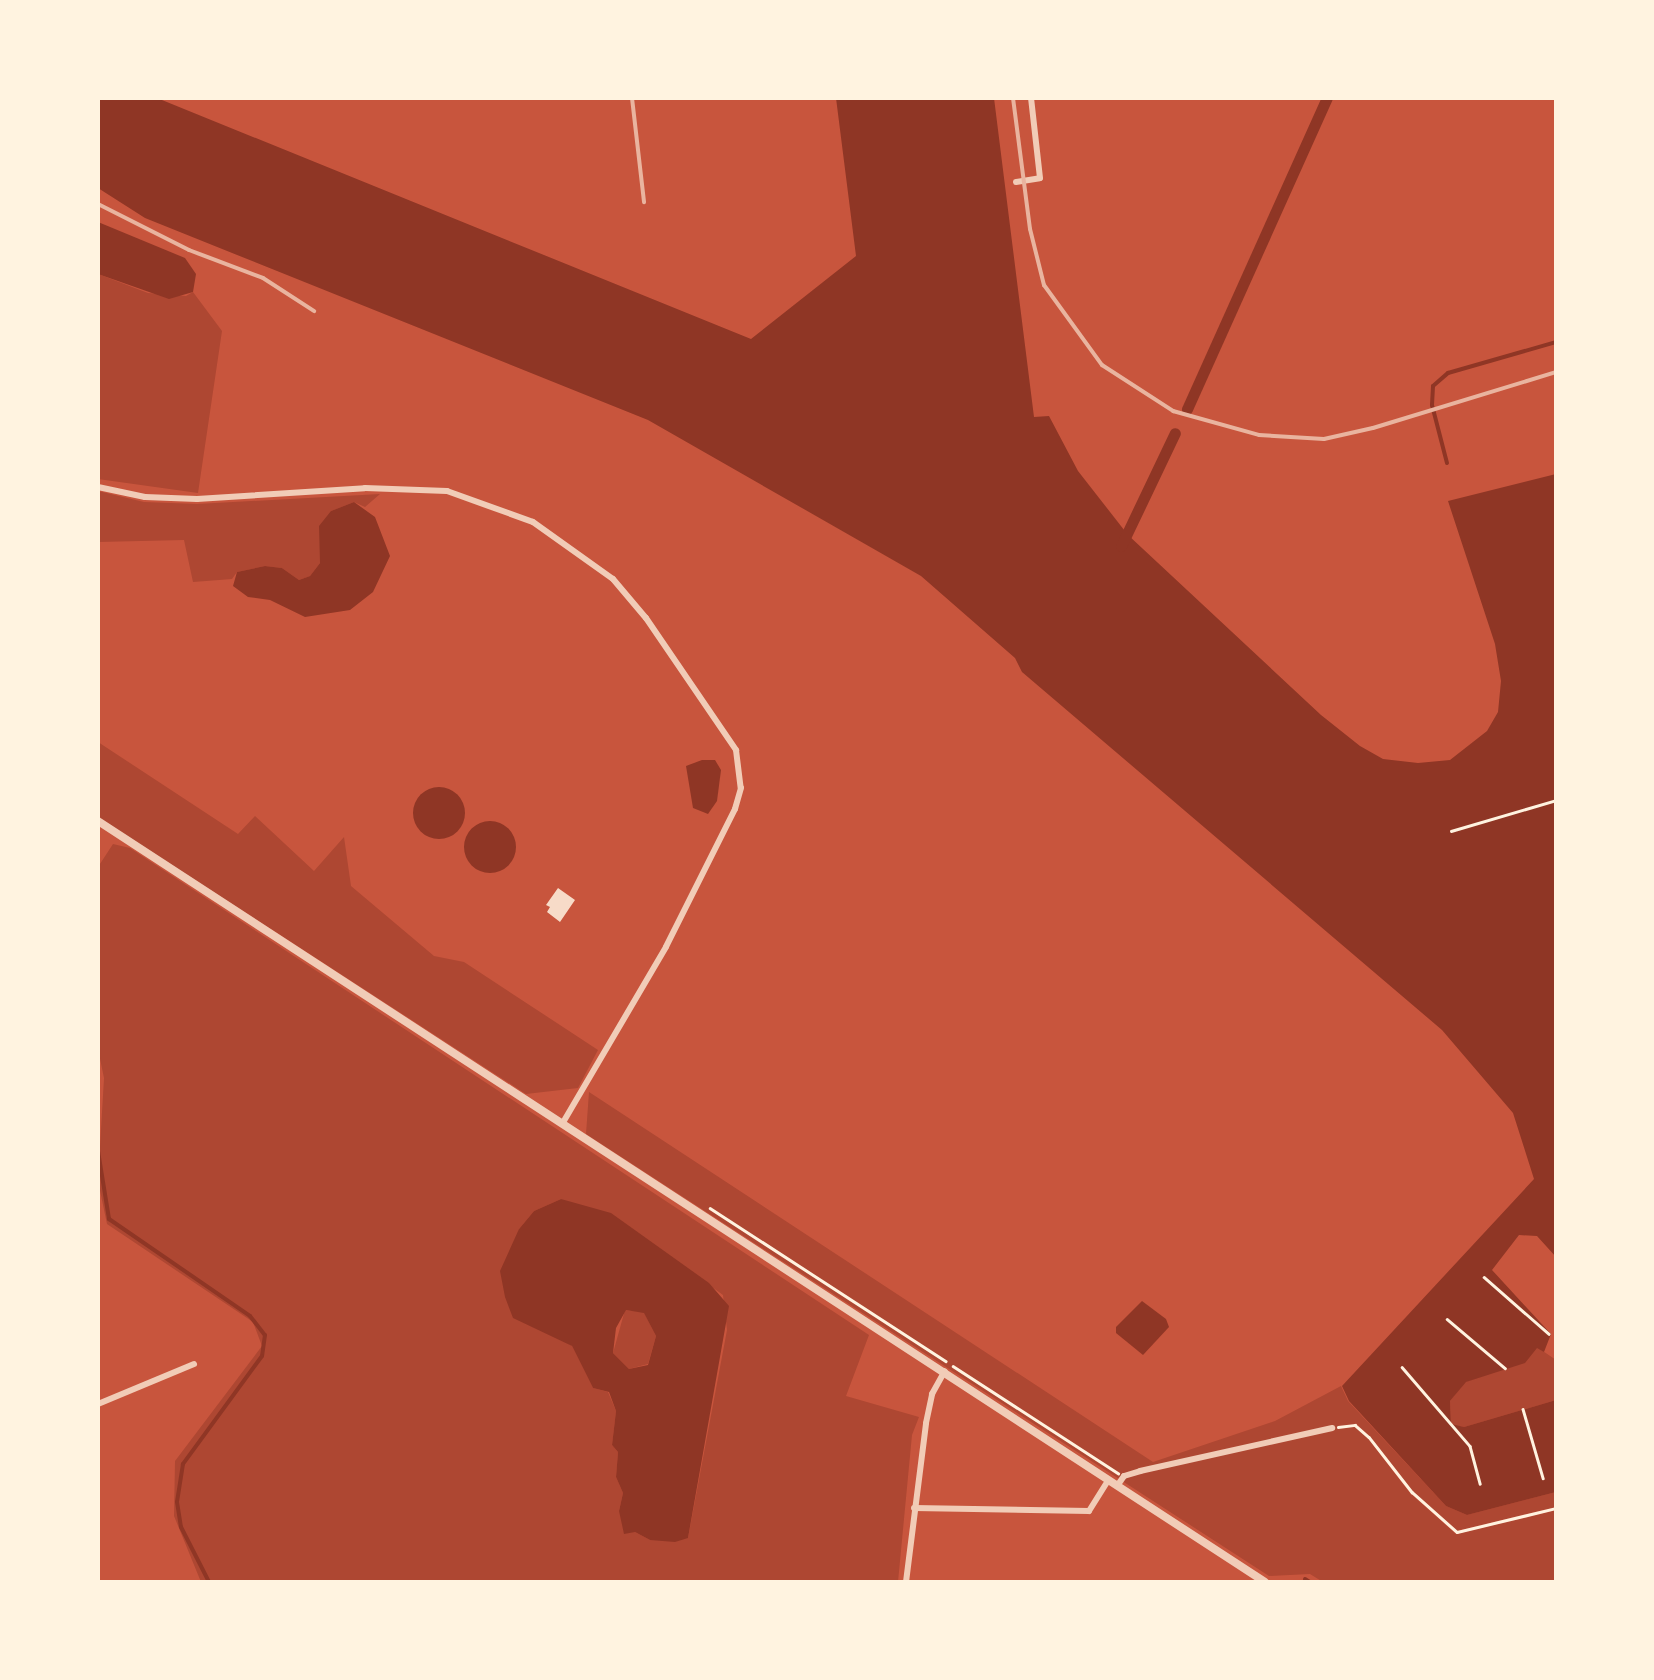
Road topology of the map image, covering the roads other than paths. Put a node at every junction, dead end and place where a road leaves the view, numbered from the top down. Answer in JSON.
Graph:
{"nodes":[{"id":1,"x":1031,"y":102,"type":"edge"},
{"id":2,"x":1016,"y":182,"type":"dead end"},
{"id":3,"x":98,"y":486,"type":"edge"},
{"id":4,"x":98,"y":821,"type":"edge"},
{"id":5,"x":562,"y":1124,"type":"junction"},
{"id":6,"x":194,"y":1364,"type":"dead end"},
{"id":7,"x":944,"y":1372,"type":"junction"},
{"id":8,"x":98,"y":1404,"type":"edge"},
{"id":9,"x":1332,"y":1428,"type":"road end"},
{"id":10,"x":1108,"y":1480,"type":"junction"},
{"id":11,"x":1117,"y":1486,"type":"junction"},
{"id":12,"x":914,"y":1508,"type":"junction"},
{"id":13,"x":906,"y":1582,"type":"edge"},
{"id":14,"x":1265,"y":1582,"type":"edge"}],
"edges":[{"from":1,"to":2,"type":"street"},
{"from":3,"to":5,"type":"street"},
{"from":4,"to":5,"type":"street"},
{"from":5,"to":7,"type":"street"},
{"from":6,"to":8,"type":"street"},
{"from":7,"to":10,"type":"street"},
{"from":7,"to":12,"type":"street"},
{"from":9,"to":11,"type":"street"},
{"from":10,"to":11,"type":"street"},
{"from":10,"to":12,"type":"street"},
{"from":11,"to":14,"type":"street"},
{"from":12,"to":13,"type":"street"}]}
